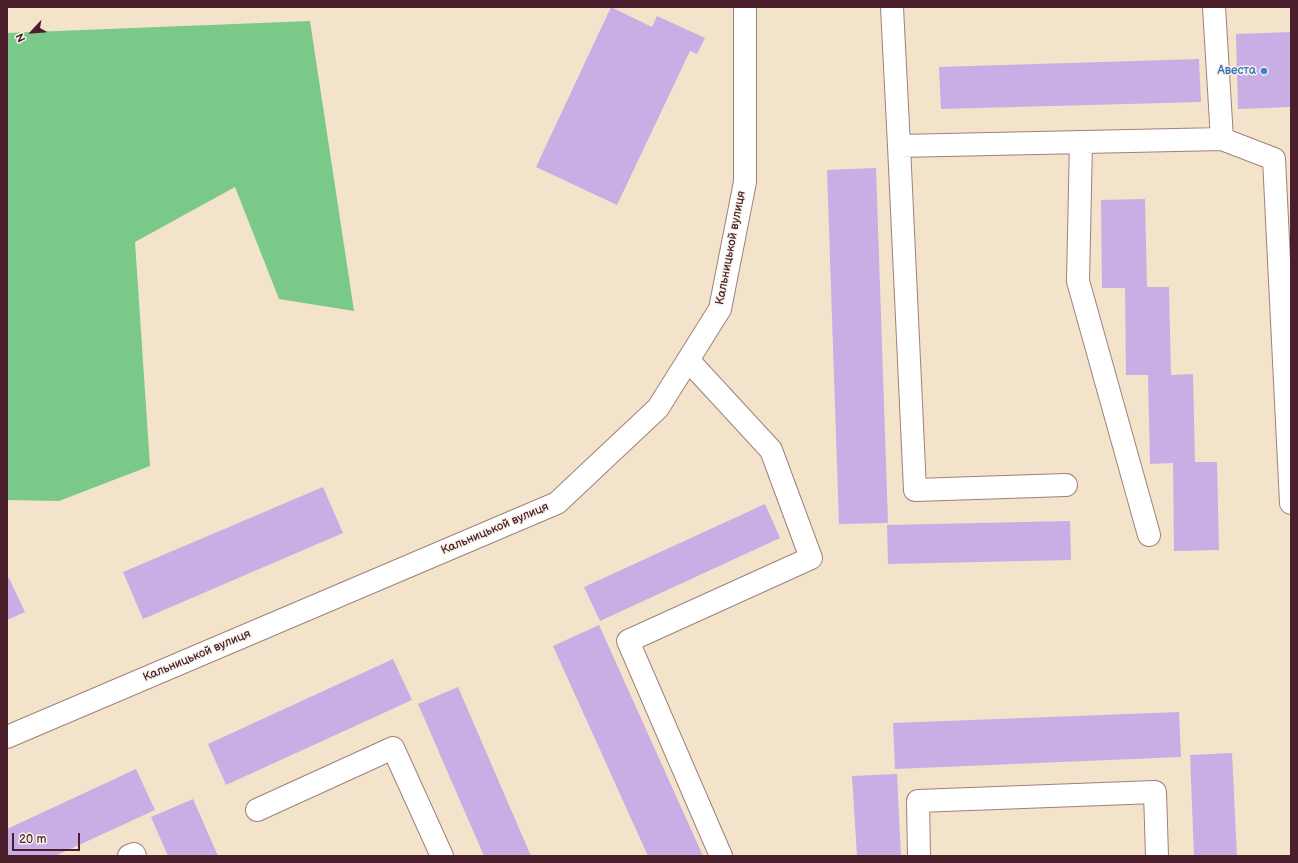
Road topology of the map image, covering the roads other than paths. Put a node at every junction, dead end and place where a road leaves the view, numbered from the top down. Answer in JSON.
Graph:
{"nodes":[{"id":1,"x":745,"y":7,"type":"edge"},
{"id":2,"x":892,"y":7,"type":"edge"},
{"id":3,"x":1214,"y":7,"type":"edge"},
{"id":4,"x":1222,"y":139,"type":"junction"},
{"id":5,"x":1080,"y":142,"type":"junction"},
{"id":6,"x":899,"y":146,"type":"junction"},
{"id":7,"x":688,"y":360,"type":"junction"},
{"id":8,"x":1066,"y":485,"type":"dead end"},
{"id":9,"x":1291,"y":503,"type":"edge"},
{"id":10,"x":1149,"y":534,"type":"dead end"},
{"id":11,"x":7,"y":737,"type":"edge"},
{"id":12,"x":257,"y":810,"type":"dead end"},
{"id":13,"x":129,"y":856,"type":"edge"},
{"id":14,"x":135,"y":856,"type":"edge"},
{"id":15,"x":442,"y":856,"type":"edge"},
{"id":16,"x":721,"y":856,"type":"edge"},
{"id":17,"x":919,"y":856,"type":"edge"},
{"id":18,"x":1157,"y":856,"type":"edge"}],
"edges":[{"from":1,"to":7,"type":"street","name":"Кальницькой вулиця"},
{"from":2,"to":6,"type":"street"},
{"from":3,"to":4,"type":"street"},
{"from":4,"to":5,"type":"street"},
{"from":4,"to":9,"type":"street"},
{"from":5,"to":6,"type":"street"},
{"from":5,"to":10,"type":"street"},
{"from":6,"to":8,"type":"street"},
{"from":7,"to":11,"type":"street","name":"Кальницькой вулиця"},
{"from":7,"to":16,"type":"street"},
{"from":12,"to":15,"type":"street"},
{"from":13,"to":14,"type":"street"},
{"from":17,"to":18,"type":"street"}]}
